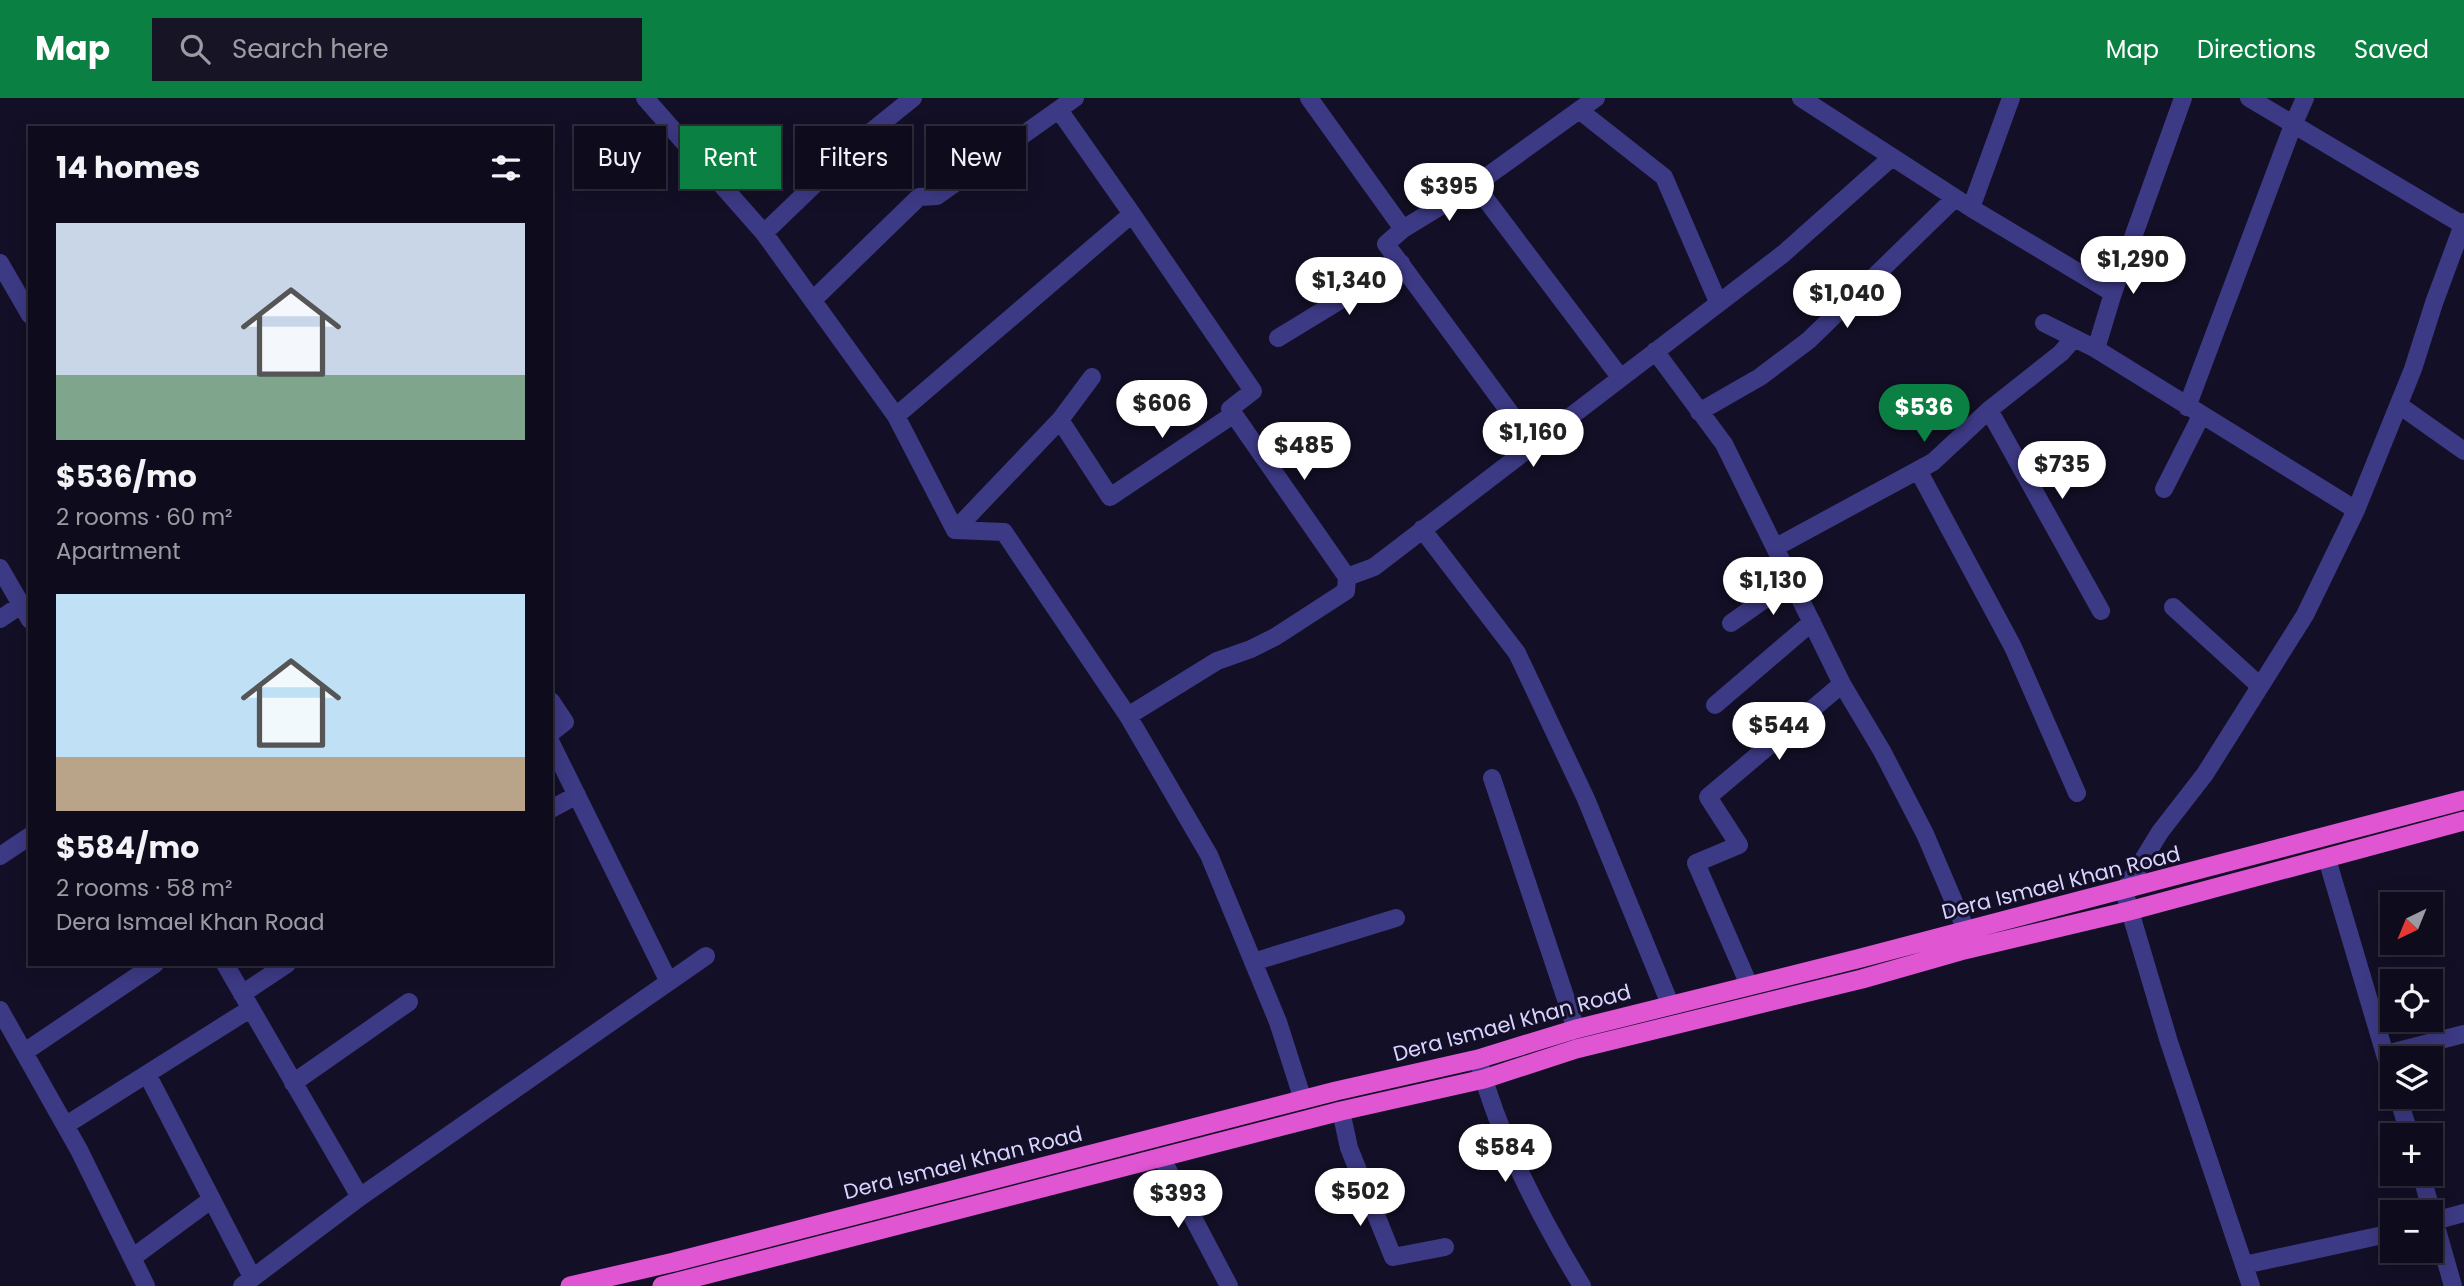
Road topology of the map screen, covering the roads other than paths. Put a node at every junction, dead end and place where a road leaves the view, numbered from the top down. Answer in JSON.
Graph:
{"nodes":[{"id":1,"x":645,"y":98,"type":"edge"},
{"id":2,"x":913,"y":98,"type":"edge"},
{"id":3,"x":1075,"y":98,"type":"edge"},
{"id":4,"x":1309,"y":98,"type":"edge"},
{"id":5,"x":1596,"y":98,"type":"edge"},
{"id":6,"x":1801,"y":98,"type":"edge"},
{"id":7,"x":2011,"y":98,"type":"edge"},
{"id":8,"x":2183,"y":98,"type":"edge"},
{"id":9,"x":2249,"y":98,"type":"edge"},
{"id":10,"x":2305,"y":98,"type":"edge"},
{"id":11,"x":1059,"y":110,"type":"junction"},
{"id":12,"x":1579,"y":110,"type":"junction"},
{"id":13,"x":2292,"y":125,"type":"junction"},
{"id":14,"x":1891,"y":158,"type":"junction"},
{"id":15,"x":1475,"y":185,"type":"junction"},
{"id":16,"x":1955,"y":198,"type":"junction"},
{"id":17,"x":1970,"y":208,"type":"junction"},
{"id":18,"x":1132,"y":214,"type":"junction"},
{"id":19,"x":2463,"y":224,"type":"edge"},
{"id":20,"x":1403,"y":229,"type":"junction"},
{"id":21,"x":764,"y":233,"type":"junction"},
{"id":22,"x":2459,"y":257,"type":"edge"},
{"id":23,"x":0,"y":262,"type":"edge"},
{"id":24,"x":1401,"y":263,"type":"junction"},
{"id":25,"x":2113,"y":293,"type":"junction"},
{"id":26,"x":814,"y":299,"type":"junction"},
{"id":27,"x":1717,"y":302,"type":"junction"},
{"id":28,"x":28,"y":311,"type":"edge"},
{"id":29,"x":2043,"y":323,"type":"dead end"},
{"id":30,"x":1278,"y":338,"type":"dead end"},
{"id":31,"x":2074,"y":338,"type":"junction"},
{"id":32,"x":2096,"y":349,"type":"junction"},
{"id":33,"x":1655,"y":351,"type":"junction"},
{"id":34,"x":1092,"y":377,"type":"dead end"},
{"id":35,"x":1620,"y":377,"type":"junction"},
{"id":36,"x":2399,"y":405,"type":"junction"},
{"id":37,"x":1989,"y":410,"type":"junction"},
{"id":38,"x":1699,"y":412,"type":"junction"},
{"id":39,"x":2194,"y":412,"type":"junction"},
{"id":40,"x":1234,"y":414,"type":"junction"},
{"id":41,"x":896,"y":416,"type":"junction"},
{"id":42,"x":1060,"y":420,"type":"junction"},
{"id":43,"x":1533,"y":444,"type":"junction"},
{"id":44,"x":2464,"y":450,"type":"edge"},
{"id":45,"x":1917,"y":470,"type":"junction"},
{"id":46,"x":2164,"y":489,"type":"dead end"},
{"id":47,"x":2356,"y":510,"type":"junction"},
{"id":48,"x":1422,"y":529,"type":"junction"},
{"id":49,"x":955,"y":530,"type":"junction"},
{"id":50,"x":1776,"y":547,"type":"junction"},
{"id":51,"x":0,"y":568,"type":"edge"},
{"id":52,"x":1347,"y":577,"type":"junction"},
{"id":53,"x":1792,"y":580,"type":"junction"},
{"id":54,"x":2173,"y":607,"type":"dead end"},
{"id":55,"x":2101,"y":611,"type":"dead end"},
{"id":56,"x":26,"y":613,"type":"edge"},
{"id":57,"x":0,"y":619,"type":"edge"},
{"id":58,"x":1812,"y":622,"type":"junction"},
{"id":59,"x":1731,"y":623,"type":"dead end"},
{"id":60,"x":1842,"y":684,"type":"junction"},
{"id":61,"x":2260,"y":686,"type":"junction"},
{"id":62,"x":553,"y":704,"type":"edge"},
{"id":63,"x":1714,"y":705,"type":"dead end"},
{"id":64,"x":1128,"y":716,"type":"junction"},
{"id":65,"x":553,"y":731,"type":"edge"},
{"id":66,"x":553,"y":747,"type":"edge"},
{"id":67,"x":1492,"y":778,"type":"dead end"},
{"id":68,"x":2077,"y":793,"type":"dead end"},
{"id":69,"x":577,"y":795,"type":"junction"},
{"id":70,"x":2464,"y":800,"type":"edge"},
{"id":71,"x":553,"y":808,"type":"edge"},
{"id":72,"x":2464,"y":821,"type":"edge"},
{"id":73,"x":28,"y":836,"type":"edge"},
{"id":74,"x":0,"y":856,"type":"edge"},
{"id":75,"x":2328,"y":859,"type":"junction"},
{"id":76,"x":2124,"y":891,"type":"junction"},
{"id":77,"x":2129,"y":911,"type":"junction"},
{"id":78,"x":1396,"y":918,"type":"dead end"},
{"id":79,"x":1966,"y":930,"type":"junction"},
{"id":80,"x":706,"y":956,"type":"dead end"},
{"id":81,"x":1253,"y":962,"type":"junction"},
{"id":82,"x":152,"y":966,"type":"edge"},
{"id":83,"x":226,"y":966,"type":"edge"},
{"id":84,"x":285,"y":966,"type":"edge"},
{"id":85,"x":669,"y":982,"type":"junction"},
{"id":86,"x":1749,"y":985,"type":"junction"},
{"id":87,"x":246,"y":1001,"type":"junction"},
{"id":88,"x":409,"y":1002,"type":"dead end"},
{"id":89,"x":1670,"y":1004,"type":"junction"},
{"id":90,"x":0,"y":1010,"type":"edge"},
{"id":91,"x":1576,"y":1028,"type":"junction"},
{"id":92,"x":2464,"y":1034,"type":"edge"},
{"id":93,"x":2384,"y":1046,"type":"edge"},
{"id":94,"x":2417,"y":1046,"type":"edge"},
{"id":95,"x":26,"y":1051,"type":"junction"},
{"id":96,"x":1478,"y":1059,"type":"junction"},
{"id":97,"x":147,"y":1074,"type":"junction"},
{"id":98,"x":1483,"y":1079,"type":"junction"},
{"id":99,"x":293,"y":1083,"type":"junction"},
{"id":100,"x":1303,"y":1100,"type":"junction"},
{"id":101,"x":1341,"y":1111,"type":"junction"},
{"id":102,"x":66,"y":1125,"type":"junction"},
{"id":103,"x":1161,"y":1157,"type":"junction"},
{"id":104,"x":360,"y":1197,"type":"junction"},
{"id":105,"x":212,"y":1199,"type":"junction"},
{"id":106,"x":2464,"y":1213,"type":"edge"},
{"id":107,"x":2443,"y":1218,"type":"edge"},
{"id":108,"x":2380,"y":1236,"type":"edge"},
{"id":109,"x":1446,"y":1247,"type":"dead end"},
{"id":110,"x":2443,"y":1254,"type":"edge"},
{"id":111,"x":132,"y":1258,"type":"junction"},
{"id":112,"x":2244,"y":1265,"type":"junction"},
{"id":113,"x":247,"y":1282,"type":"edge"},
{"id":114,"x":146,"y":1286,"type":"edge"},
{"id":115,"x":570,"y":1286,"type":"edge"},
{"id":116,"x":662,"y":1286,"type":"edge"},
{"id":117,"x":1229,"y":1286,"type":"edge"},
{"id":118,"x":1582,"y":1286,"type":"edge"},
{"id":119,"x":2250,"y":1286,"type":"edge"},
{"id":120,"x":2453,"y":1286,"type":"edge"}],
"edges":[{"from":1,"to":21,"type":"street"},
{"from":2,"to":21,"type":"street"},
{"from":3,"to":11,"type":"street"},
{"from":4,"to":20,"type":"street"},
{"from":5,"to":12,"type":"street"},
{"from":6,"to":14,"type":"street"},
{"from":7,"to":17,"type":"street"},
{"from":8,"to":25,"type":"street"},
{"from":9,"to":13,"type":"street"},
{"from":10,"to":13,"type":"street"},
{"from":11,"to":18,"type":"street"},
{"from":11,"to":26,"type":"street"},
{"from":12,"to":15,"type":"street"},
{"from":12,"to":27,"type":"street"},
{"from":13,"to":19,"type":"street"},
{"from":13,"to":39,"type":"street"},
{"from":14,"to":16,"type":"street"},
{"from":14,"to":27,"type":"street"},
{"from":15,"to":20,"type":"street"},
{"from":15,"to":35,"type":"street"},
{"from":16,"to":17,"type":"street"},
{"from":16,"to":38,"type":"street"},
{"from":17,"to":25,"type":"street"},
{"from":18,"to":40,"type":"street"},
{"from":18,"to":41,"type":"street"},
{"from":19,"to":22,"type":"street"},
{"from":20,"to":24,"type":"street"},
{"from":21,"to":26,"type":"street"},
{"from":22,"to":36,"type":"street"},
{"from":23,"to":28,"type":"street"},
{"from":24,"to":30,"type":"street"},
{"from":24,"to":43,"type":"street"},
{"from":25,"to":32,"type":"street"},
{"from":26,"to":41,"type":"street"},
{"from":27,"to":33,"type":"street"},
{"from":29,"to":31,"type":"street"},
{"from":31,"to":32,"type":"street"},
{"from":31,"to":37,"type":"street"},
{"from":32,"to":39,"type":"street"},
{"from":33,"to":35,"type":"street"},
{"from":33,"to":38,"type":"street"},
{"from":34,"to":42,"type":"street"},
{"from":35,"to":43,"type":"street"},
{"from":36,"to":44,"type":"street"},
{"from":36,"to":47,"type":"street"},
{"from":37,"to":45,"type":"street"},
{"from":37,"to":55,"type":"street"},
{"from":38,"to":50,"type":"street"},
{"from":39,"to":46,"type":"street"},
{"from":39,"to":47,"type":"street"},
{"from":40,"to":42,"type":"street"},
{"from":40,"to":52,"type":"street"},
{"from":41,"to":49,"type":"street"},
{"from":42,"to":49,"type":"street"},
{"from":43,"to":48,"type":"street"},
{"from":45,"to":50,"type":"street"},
{"from":45,"to":68,"type":"street"},
{"from":47,"to":61,"type":"street"},
{"from":48,"to":52,"type":"street"},
{"from":48,"to":89,"type":"street"},
{"from":49,"to":64,"type":"street"},
{"from":50,"to":53,"type":"street"},
{"from":51,"to":56,"type":"street"},
{"from":52,"to":64,"type":"street"},
{"from":53,"to":58,"type":"street"},
{"from":53,"to":59,"type":"street"},
{"from":54,"to":61,"type":"street"},
{"from":56,"to":57,"type":"street"},
{"from":58,"to":60,"type":"street"},
{"from":58,"to":63,"type":"street"},
{"from":60,"to":79,"type":"street"},
{"from":60,"to":86,"type":"street"},
{"from":61,"to":76,"type":"street"},
{"from":62,"to":65,"type":"street"},
{"from":64,"to":81,"type":"street"},
{"from":66,"to":69,"type":"street"},
{"from":67,"to":91,"type":"street"},
{"from":69,"to":71,"type":"street"},
{"from":69,"to":85,"type":"street"},
{"from":70,"to":76,"type":"highway","name":"Dera Ismael Khan Road"},
{"from":72,"to":75,"type":"highway","name":"Dera Ismael Khan Road"},
{"from":73,"to":74,"type":"street"},
{"from":75,"to":77,"type":"highway","name":"Dera Ismael Khan Road"},
{"from":75,"to":93,"type":"street"},
{"from":76,"to":77,"type":"street"},
{"from":76,"to":79,"type":"highway","name":"Dera Ismael Khan Road"},
{"from":77,"to":98,"type":"highway","name":"Dera Ismael Khan Road"},
{"from":77,"to":112,"type":"street"},
{"from":78,"to":81,"type":"street"},
{"from":79,"to":86,"type":"highway","name":"Dera Ismael Khan Road"},
{"from":80,"to":85,"type":"street"},
{"from":81,"to":100,"type":"street"},
{"from":82,"to":95,"type":"street"},
{"from":83,"to":87,"type":"street"},
{"from":84,"to":87,"type":"street"},
{"from":85,"to":104,"type":"street"},
{"from":86,"to":89,"type":"highway","name":"Dera Ismael Khan Road"},
{"from":87,"to":97,"type":"street"},
{"from":87,"to":99,"type":"street"},
{"from":88,"to":99,"type":"street"},
{"from":89,"to":91,"type":"highway","name":"Dera Ismael Khan Road"},
{"from":90,"to":95,"type":"street"},
{"from":91,"to":96,"type":"highway","name":"Dera Ismael Khan Road"},
{"from":92,"to":94,"type":"street"},
{"from":95,"to":102,"type":"street"},
{"from":96,"to":98,"type":"street"},
{"from":96,"to":100,"type":"highway","name":"Dera Ismael Khan Road"},
{"from":97,"to":102,"type":"street"},
{"from":97,"to":105,"type":"street"},
{"from":98,"to":101,"type":"highway","name":"Dera Ismael Khan Road"},
{"from":98,"to":118,"type":"street"},
{"from":99,"to":104,"type":"street"},
{"from":100,"to":115,"type":"highway","name":"Dera Ismael Khan Road"},
{"from":101,"to":103,"type":"highway","name":"Dera Ismael Khan Road"},
{"from":101,"to":109,"type":"street"},
{"from":102,"to":111,"type":"street"},
{"from":103,"to":116,"type":"highway","name":"Dera Ismael Khan Road"},
{"from":103,"to":117,"type":"street"},
{"from":104,"to":113,"type":"street"},
{"from":105,"to":111,"type":"street"},
{"from":105,"to":113,"type":"street"},
{"from":106,"to":107,"type":"street"},
{"from":108,"to":112,"type":"street"},
{"from":110,"to":120,"type":"street"},
{"from":111,"to":114,"type":"street"},
{"from":112,"to":119,"type":"street"}]}
